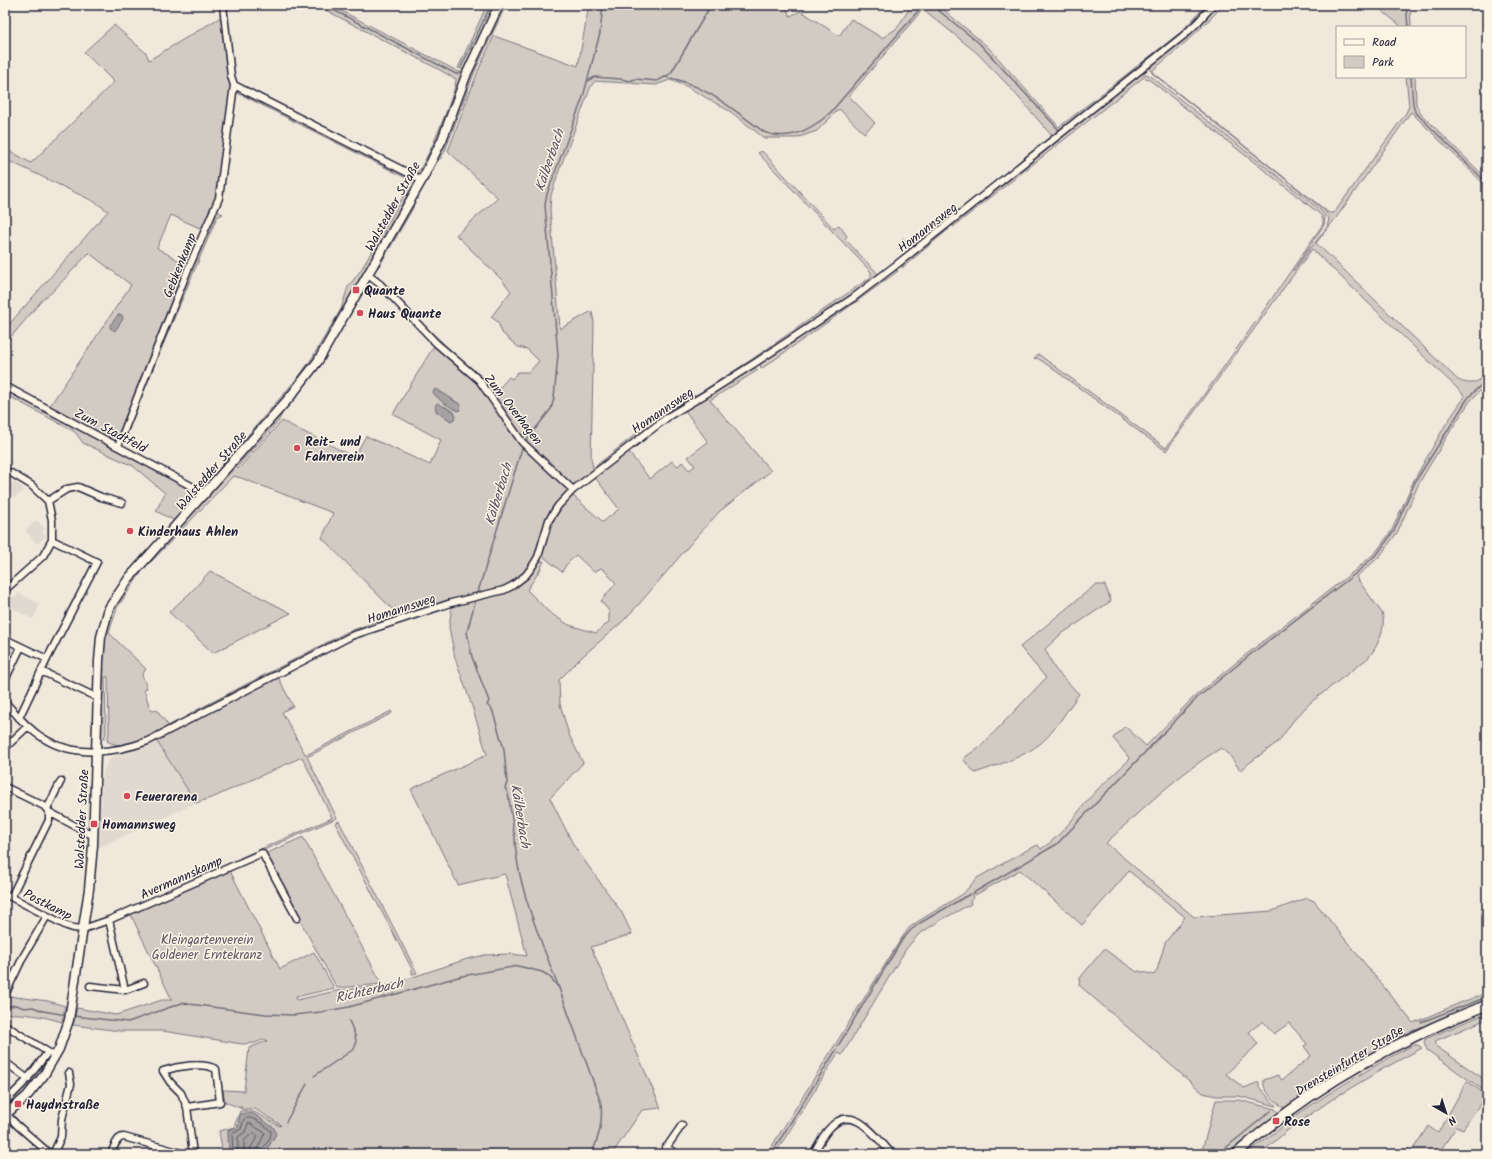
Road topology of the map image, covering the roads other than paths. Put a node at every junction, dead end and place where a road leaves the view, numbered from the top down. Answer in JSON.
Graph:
{"nodes":[{"id":1,"x":223,"y":5,"type":"edge"},
{"id":2,"x":499,"y":5,"type":"edge"},
{"id":3,"x":1213,"y":5,"type":"edge"},
{"id":4,"x":234,"y":85,"type":"junction"},
{"id":5,"x":422,"y":180,"type":"junction"},
{"id":6,"x":368,"y":275,"type":"junction"},
{"id":7,"x":5,"y":386,"type":"edge"},
{"id":8,"x":118,"y":446,"type":"junction"},
{"id":9,"x":5,"y":471,"type":"edge"},
{"id":10,"x":573,"y":490,"type":"junction"},
{"id":11,"x":206,"y":494,"type":"junction"},
{"id":12,"x":48,"y":502,"type":"junction"},
{"id":13,"x":122,"y":503,"type":"dead end"},
{"id":14,"x":52,"y":540,"type":"junction"},
{"id":15,"x":5,"y":590,"type":"edge"},
{"id":16,"x":5,"y":640,"type":"edge"},
{"id":17,"x":21,"y":648,"type":"junction"},
{"id":18,"x":47,"y":659,"type":"junction"},
{"id":19,"x":41,"y":671,"type":"junction"},
{"id":20,"x":5,"y":680,"type":"edge"},
{"id":21,"x":98,"y":698,"type":"junction"},
{"id":22,"x":5,"y":702,"type":"edge"},
{"id":23,"x":19,"y":718,"type":"junction"},
{"id":24,"x":28,"y":726,"type":"junction"},
{"id":25,"x":5,"y":748,"type":"edge"},
{"id":26,"x":96,"y":752,"type":"junction"},
{"id":27,"x":61,"y":781,"type":"dead end"},
{"id":28,"x":5,"y":787,"type":"edge"},
{"id":29,"x":48,"y":810,"type":"junction"},
{"id":30,"x":94,"y":836,"type":"junction"},
{"id":31,"x":8,"y":895,"type":"edge"},
{"id":32,"x":47,"y":916,"type":"junction"},
{"id":33,"x":297,"y":918,"type":"dead end"},
{"id":34,"x":109,"y":920,"type":"junction"},
{"id":35,"x":83,"y":929,"type":"junction"},
{"id":36,"x":144,"y":983,"type":"dead end"},
{"id":37,"x":90,"y":986,"type":"dead end"},
{"id":38,"x":125,"y":990,"type":"junction"},
{"id":39,"x":5,"y":995,"type":"edge"},
{"id":40,"x":1487,"y":1005,"type":"edge"},
{"id":41,"x":5,"y":1025,"type":"edge"},
{"id":42,"x":48,"y":1052,"type":"junction"},
{"id":43,"x":56,"y":1056,"type":"junction"},
{"id":44,"x":5,"y":1062,"type":"edge"},
{"id":45,"x":70,"y":1073,"type":"dead end"},
{"id":46,"x":28,"y":1079,"type":"junction"},
{"id":47,"x":5,"y":1102,"type":"edge"},
{"id":48,"x":187,"y":1107,"type":"junction"},
{"id":49,"x":5,"y":1114,"type":"edge"},
{"id":50,"x":682,"y":1125,"type":"dead end"},
{"id":51,"x":666,"y":1147,"type":"junction"},
{"id":52,"x":50,"y":1154,"type":"edge"},
{"id":53,"x":53,"y":1154,"type":"edge"},
{"id":54,"x":111,"y":1154,"type":"edge"},
{"id":55,"x":185,"y":1154,"type":"edge"},
{"id":56,"x":192,"y":1154,"type":"edge"},
{"id":57,"x":662,"y":1154,"type":"edge"},
{"id":58,"x":676,"y":1154,"type":"edge"},
{"id":59,"x":813,"y":1154,"type":"edge"},
{"id":60,"x":892,"y":1154,"type":"edge"},
{"id":61,"x":1236,"y":1154,"type":"edge"}],
"edges":[{"from":1,"to":4,"type":"street","name":"Gebkenkamp"},
{"from":2,"to":5,"type":"main road","name":"Walstedder Straße"},
{"from":3,"to":10,"type":"street","name":"Homannsweg"},
{"from":4,"to":5,"type":"street"},
{"from":4,"to":8,"type":"street","name":"Gebkenkamp"},
{"from":5,"to":6,"type":"main road","name":"Walstedder Straße"},
{"from":6,"to":10,"type":"street","name":"Zum Overhagen"},
{"from":6,"to":11,"type":"main road","name":"Walstedder Straße"},
{"from":7,"to":8,"type":"street","name":"Zum Stadtfeld"},
{"from":8,"to":11,"type":"street","name":"Zum Stadtfeld"},
{"from":9,"to":12,"type":"street"},
{"from":10,"to":26,"type":"street","name":"Homannsweg"},
{"from":11,"to":21,"type":"main road","name":"Walstedder Straße"},
{"from":12,"to":13,"type":"street"},
{"from":12,"to":14,"type":"street"},
{"from":14,"to":15,"type":"street"},
{"from":14,"to":18,"type":"street"},
{"from":16,"to":17,"type":"street"},
{"from":17,"to":18,"type":"street"},
{"from":17,"to":20,"type":"street"},
{"from":18,"to":19,"type":"street"},
{"from":19,"to":21,"type":"street"},
{"from":19,"to":23,"type":"street"},
{"from":21,"to":26,"type":"main road","name":"Walstedder Straße"},
{"from":22,"to":23,"type":"street","name":"Homannsweg"},
{"from":23,"to":24,"type":"street","name":"Homannsweg"},
{"from":24,"to":25,"type":"street"},
{"from":24,"to":26,"type":"street","name":"Homannsweg"},
{"from":26,"to":30,"type":"main road","name":"Walstedder Straße"},
{"from":27,"to":29,"type":"street"},
{"from":28,"to":29,"type":"street"},
{"from":29,"to":30,"type":"street"},
{"from":29,"to":31,"type":"street"},
{"from":30,"to":35,"type":"main road","name":"Walstedder Straße"},
{"from":31,"to":32,"type":"street","name":"Postkamp"},
{"from":32,"to":35,"type":"street","name":"Postkamp"},
{"from":32,"to":39,"type":"street"},
{"from":33,"to":34,"type":"street","name":"Avermannskamp"},
{"from":34,"to":35,"type":"street","name":"Avermannskamp"},
{"from":34,"to":38,"type":"street"},
{"from":35,"to":43,"type":"main road","name":"Walstedder Straße"},
{"from":36,"to":38,"type":"street"},
{"from":37,"to":38,"type":"street"},
{"from":40,"to":61,"type":"main road","name":"Drensteinfurter Straße"},
{"from":41,"to":42,"type":"street"},
{"from":42,"to":43,"type":"street"},
{"from":42,"to":46,"type":"street"},
{"from":43,"to":49,"type":"main road","name":"Walstedder Straße"},
{"from":44,"to":46,"type":"street"},
{"from":45,"to":53,"type":"street"},
{"from":46,"to":47,"type":"street"},
{"from":48,"to":48,"type":"street"},
{"from":48,"to":56,"type":"street"},
{"from":49,"to":52,"type":"street"},
{"from":50,"to":51,"type":"street"},
{"from":51,"to":57,"type":"street"},
{"from":51,"to":58,"type":"street"},
{"from":54,"to":55,"type":"street"},
{"from":59,"to":60,"type":"street"}]}
